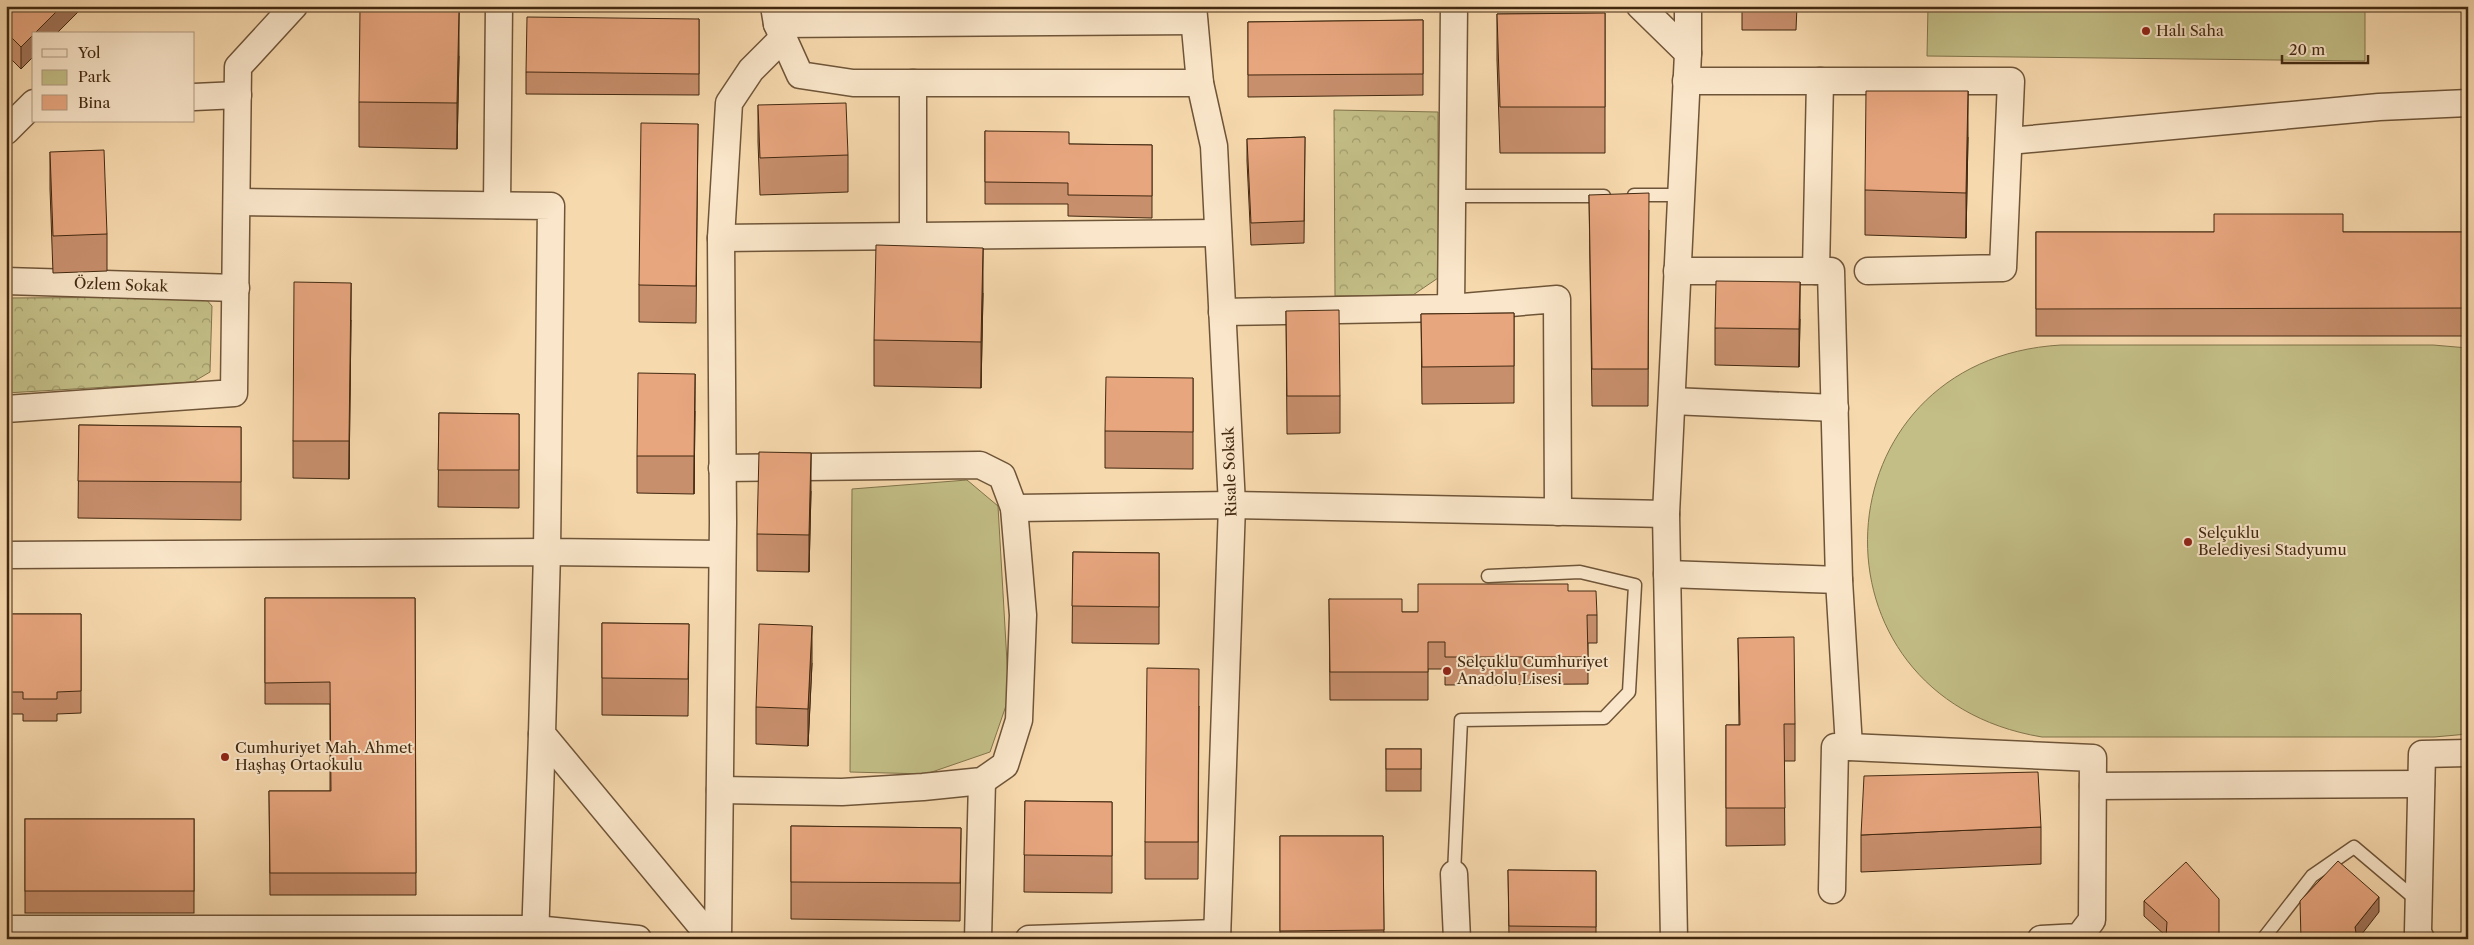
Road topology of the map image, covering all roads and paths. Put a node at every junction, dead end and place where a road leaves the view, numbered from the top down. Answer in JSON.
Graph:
{"nodes":[{"id":1,"x":294,"y":6,"type":"edge"},
{"id":2,"x":500,"y":6,"type":"edge"},
{"id":3,"x":1454,"y":6,"type":"edge"},
{"id":4,"x":1640,"y":6,"type":"edge"},
{"id":5,"x":1688,"y":6,"type":"edge"},
{"id":6,"x":1194,"y":13,"type":"edge"},
{"id":7,"x":778,"y":23,"type":"edge"},
{"id":8,"x":1688,"y":53,"type":"junction"},
{"id":9,"x":1686,"y":81,"type":"junction"},
{"id":10,"x":1820,"y":81,"type":"junction"},
{"id":11,"x":913,"y":83,"type":"junction"},
{"id":12,"x":1200,"y":83,"type":"junction"},
{"id":13,"x":238,"y":95,"type":"junction"},
{"id":14,"x":195,"y":98,"type":"edge"},
{"id":15,"x":2468,"y":103,"type":"edge"},
{"id":16,"x":32,"y":105,"type":"edge"},
{"id":17,"x":6,"y":131,"type":"edge"},
{"id":18,"x":2009,"y":141,"type":"junction"},
{"id":19,"x":1681,"y":195,"type":"junction"},
{"id":20,"x":1452,"y":196,"type":"junction"},
{"id":21,"x":237,"y":202,"type":"junction"},
{"id":22,"x":497,"y":206,"type":"junction"},
{"id":23,"x":1218,"y":233,"type":"junction"},
{"id":24,"x":913,"y":236,"type":"junction"},
{"id":25,"x":721,"y":238,"type":"junction"},
{"id":26,"x":1677,"y":271,"type":"junction"},
{"id":27,"x":1868,"y":271,"type":"dead end"},
{"id":28,"x":1816,"y":272,"type":"junction"},
{"id":29,"x":6,"y":281,"type":"edge"},
{"id":30,"x":236,"y":288,"type":"junction"},
{"id":31,"x":1451,"y":308,"type":"junction"},
{"id":32,"x":1222,"y":312,"type":"junction"},
{"id":33,"x":1672,"y":401,"type":"junction"},
{"id":34,"x":1834,"y":408,"type":"junction"},
{"id":35,"x":6,"y":409,"type":"edge"},
{"id":36,"x":722,"y":468,"type":"junction"},
{"id":37,"x":1232,"y":505,"type":"junction"},
{"id":38,"x":1014,"y":508,"type":"junction"},
{"id":39,"x":1558,"y":512,"type":"junction"},
{"id":40,"x":1666,"y":514,"type":"junction"},
{"id":41,"x":547,"y":552,"type":"junction"},
{"id":42,"x":722,"y":554,"type":"junction"},
{"id":43,"x":6,"y":556,"type":"edge"},
{"id":44,"x":1667,"y":574,"type":"junction"},
{"id":45,"x":1488,"y":576,"type":"dead end"},
{"id":46,"x":1839,"y":580,"type":"junction"},
{"id":47,"x":542,"y":734,"type":"junction"},
{"id":48,"x":1849,"y":748,"type":"junction"},
{"id":49,"x":2468,"y":753,"type":"edge"},
{"id":50,"x":982,"y":781,"type":"junction"},
{"id":51,"x":2421,"y":784,"type":"junction"},
{"id":52,"x":2093,"y":786,"type":"junction"},
{"id":53,"x":720,"y":790,"type":"junction"},
{"id":54,"x":1454,"y":874,"type":"joint"},
{"id":55,"x":1832,"y":890,"type":"dead end"},
{"id":56,"x":2419,"y":902,"type":"junction"},
{"id":57,"x":6,"y":929,"type":"edge"},
{"id":58,"x":535,"y":934,"type":"edge"},
{"id":59,"x":1217,"y":936,"type":"edge"},
{"id":60,"x":638,"y":939,"type":"edge"},
{"id":61,"x":712,"y":939,"type":"edge"},
{"id":62,"x":718,"y":939,"type":"edge"},
{"id":63,"x":978,"y":939,"type":"edge"},
{"id":64,"x":1029,"y":939,"type":"edge"},
{"id":65,"x":1457,"y":939,"type":"edge"},
{"id":66,"x":1674,"y":939,"type":"edge"},
{"id":67,"x":2041,"y":939,"type":"edge"},
{"id":68,"x":2263,"y":939,"type":"edge"},
{"id":69,"x":2421,"y":939,"type":"edge"}],
"edges":[{"from":1,"to":13,"type":"street"},
{"from":2,"to":22,"type":"street"},
{"from":3,"to":20,"type":"street"},
{"from":4,"to":8,"type":"street"},
{"from":5,"to":8,"type":"street"},
{"from":6,"to":7,"type":"street"},
{"from":6,"to":12,"type":"street","name":"Risale Sokak"},
{"from":7,"to":11,"type":"street"},
{"from":7,"to":25,"type":"street"},
{"from":8,"to":9,"type":"street"},
{"from":9,"to":10,"type":"street"},
{"from":9,"to":19,"type":"street"},
{"from":10,"to":18,"type":"street"},
{"from":10,"to":28,"type":"street"},
{"from":11,"to":12,"type":"street"},
{"from":11,"to":24,"type":"street"},
{"from":12,"to":23,"type":"street","name":"Risale Sokak"},
{"from":13,"to":14,"type":"street"},
{"from":13,"to":21,"type":"street"},
{"from":15,"to":18,"type":"street"},
{"from":16,"to":17,"type":"street"},
{"from":18,"to":27,"type":"street"},
{"from":19,"to":20,"type":"lane"},
{"from":19,"to":26,"type":"street"},
{"from":20,"to":31,"type":"street"},
{"from":21,"to":22,"type":"street"},
{"from":21,"to":30,"type":"street"},
{"from":22,"to":41,"type":"street"},
{"from":23,"to":24,"type":"street"},
{"from":23,"to":32,"type":"street","name":"Risale Sokak"},
{"from":24,"to":25,"type":"street"},
{"from":25,"to":36,"type":"street"},
{"from":26,"to":28,"type":"street"},
{"from":26,"to":33,"type":"street"},
{"from":28,"to":34,"type":"street"},
{"from":29,"to":30,"type":"street","name":"Özlem Sokak"},
{"from":30,"to":35,"type":"street"},
{"from":31,"to":32,"type":"street"},
{"from":31,"to":39,"type":"street"},
{"from":32,"to":37,"type":"street","name":"Risale Sokak"},
{"from":33,"to":34,"type":"street"},
{"from":33,"to":40,"type":"street"},
{"from":34,"to":46,"type":"street"},
{"from":36,"to":38,"type":"street"},
{"from":36,"to":42,"type":"street"},
{"from":37,"to":38,"type":"street"},
{"from":37,"to":39,"type":"street"},
{"from":37,"to":59,"type":"street","name":"Risale Sokak"},
{"from":38,"to":50,"type":"street"},
{"from":39,"to":40,"type":"street"},
{"from":40,"to":44,"type":"street"},
{"from":41,"to":42,"type":"street"},
{"from":41,"to":43,"type":"street"},
{"from":41,"to":47,"type":"street"},
{"from":42,"to":53,"type":"street"},
{"from":44,"to":46,"type":"street"},
{"from":44,"to":66,"type":"street"},
{"from":45,"to":54,"type":"lane"},
{"from":46,"to":48,"type":"street"},
{"from":47,"to":58,"type":"street"},
{"from":47,"to":61,"type":"street"},
{"from":48,"to":52,"type":"street"},
{"from":48,"to":55,"type":"street"},
{"from":49,"to":51,"type":"street"},
{"from":50,"to":53,"type":"street"},
{"from":50,"to":63,"type":"street"},
{"from":51,"to":52,"type":"street"},
{"from":51,"to":56,"type":"street"},
{"from":52,"to":67,"type":"street"},
{"from":53,"to":62,"type":"street"},
{"from":54,"to":65,"type":"street"},
{"from":56,"to":68,"type":"lane"},
{"from":56,"to":69,"type":"street"},
{"from":57,"to":58,"type":"street"},
{"from":58,"to":60,"type":"street"},
{"from":59,"to":64,"type":"street"}]}
